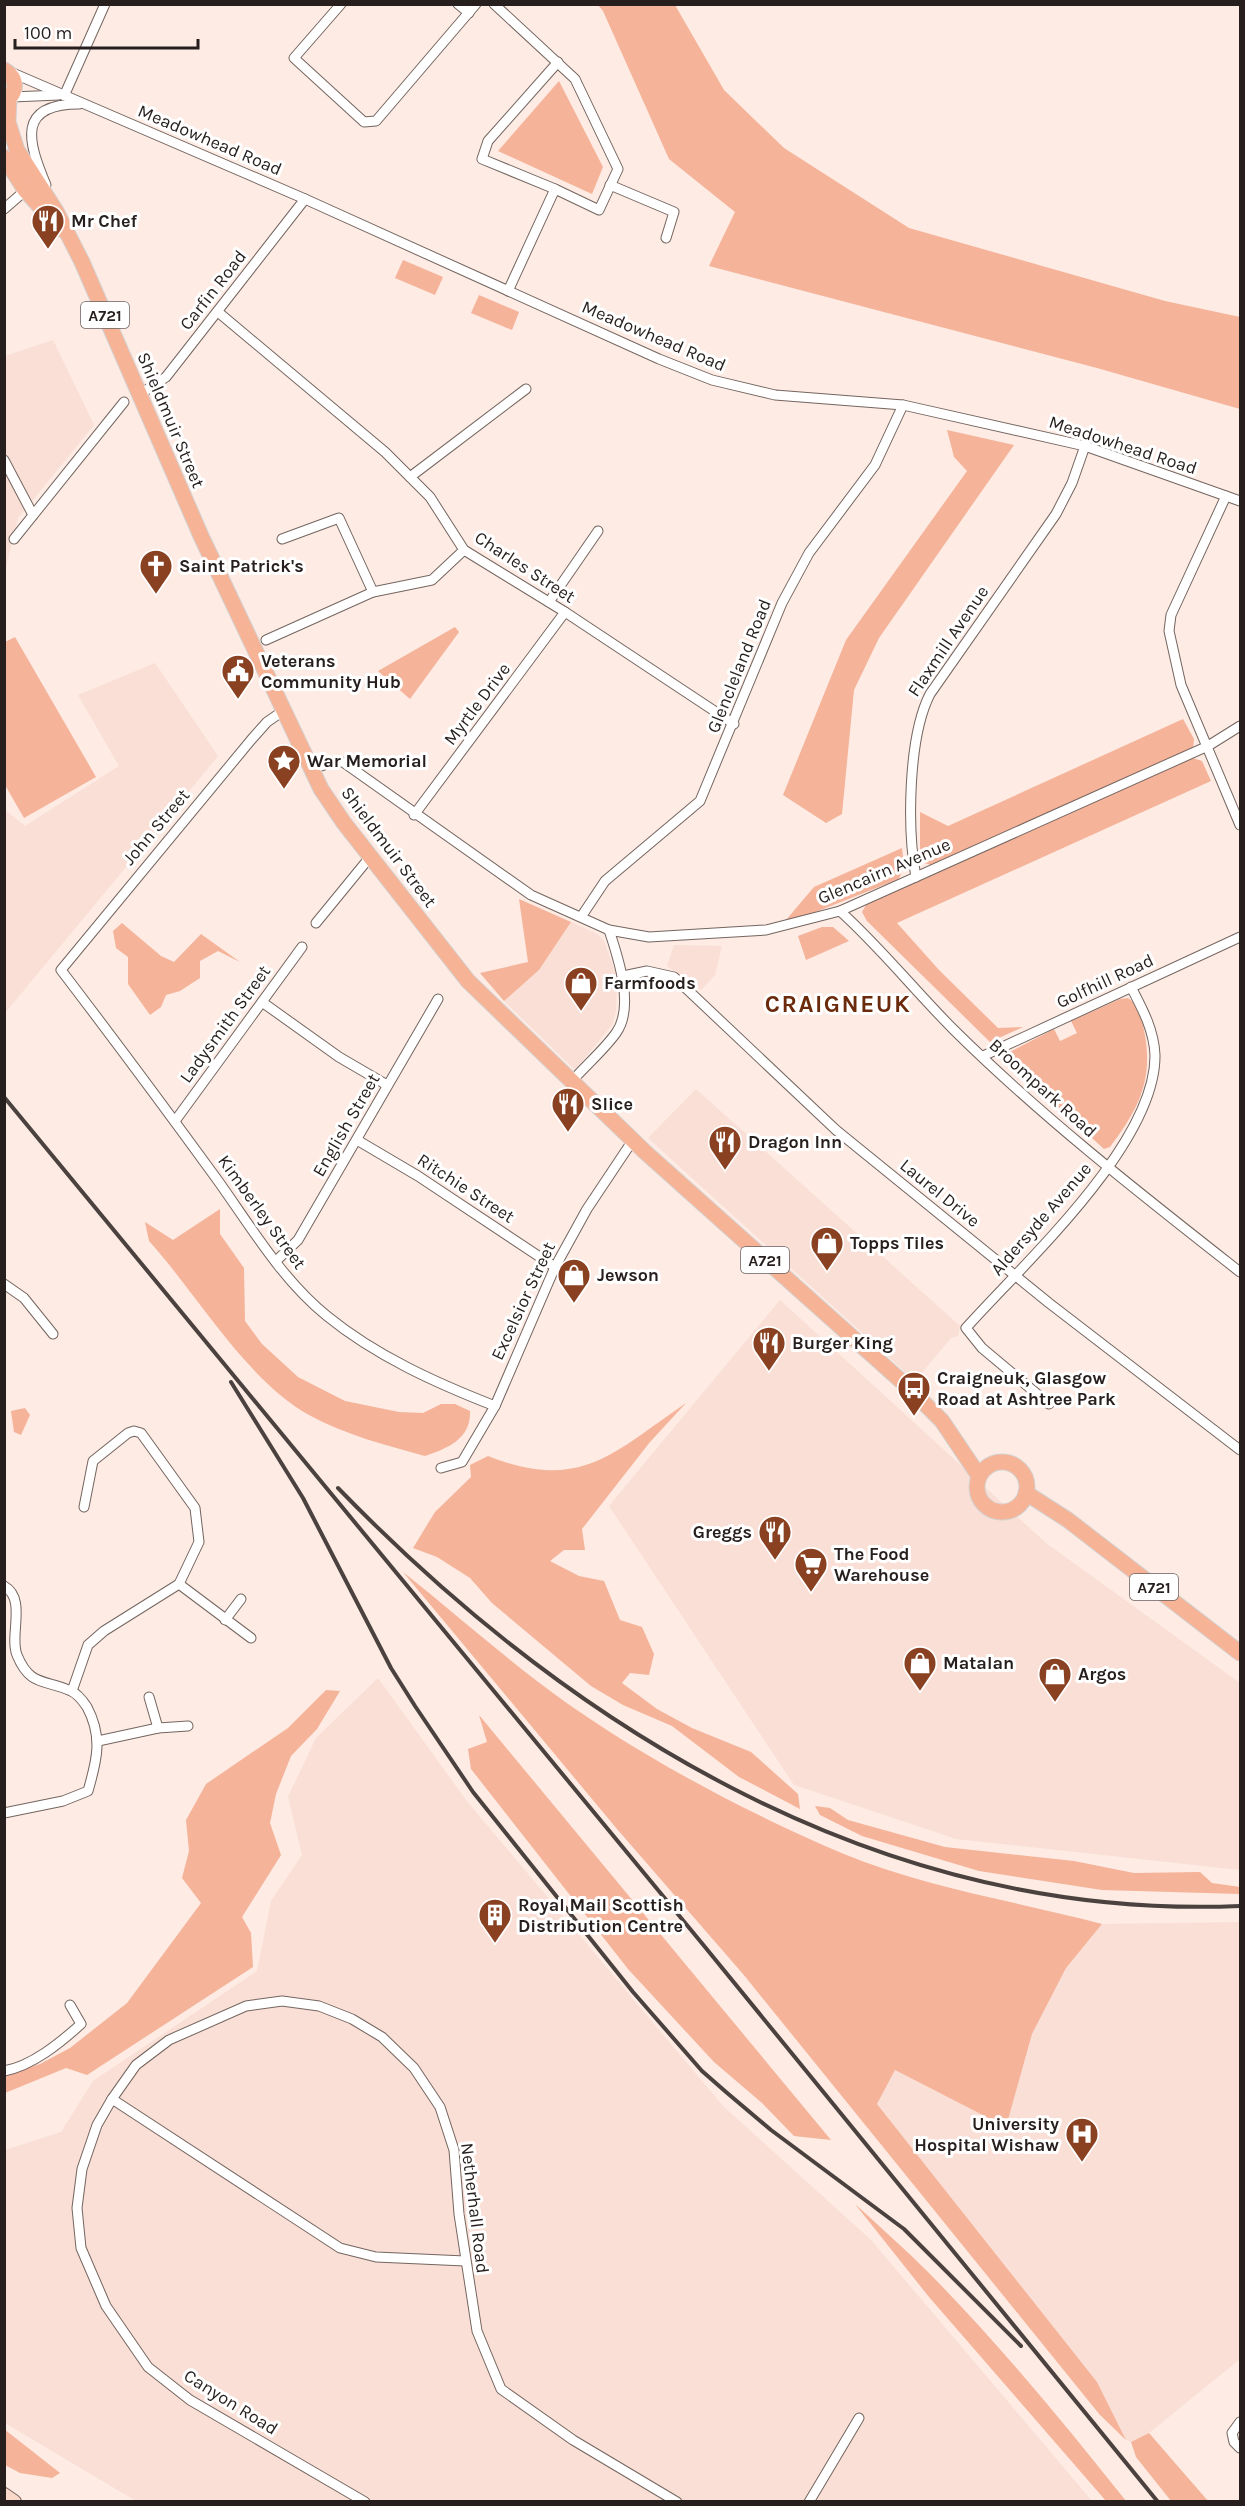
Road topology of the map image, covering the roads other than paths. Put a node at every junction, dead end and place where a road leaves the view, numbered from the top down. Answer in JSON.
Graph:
{"nodes":[{"id":1,"x":105,"y":4,"type":"edge"},
{"id":2,"x":341,"y":4,"type":"edge"},
{"id":3,"x":458,"y":4,"type":"edge"},
{"id":4,"x":476,"y":4,"type":"edge"},
{"id":5,"x":494,"y":4,"type":"edge"},
{"id":6,"x":469,"y":13,"type":"junction"},
{"id":7,"x":558,"y":62,"type":"junction"},
{"id":8,"x":5,"y":70,"type":"edge"},
{"id":9,"x":64,"y":96,"type":"junction"},
{"id":10,"x":8,"y":99,"type":"edge"},
{"id":11,"x":84,"y":104,"type":"junction"},
{"id":12,"x":4,"y":157,"type":"edge"},
{"id":13,"x":610,"y":185,"type":"junction"},
{"id":14,"x":30,"y":186,"type":"junction"},
{"id":15,"x":555,"y":189,"type":"junction"},
{"id":16,"x":305,"y":199,"type":"junction"},
{"id":17,"x":4,"y":209,"type":"edge"},
{"id":18,"x":56,"y":211,"type":"junction"},
{"id":19,"x":68,"y":238,"type":"junction"},
{"id":20,"x":666,"y":238,"type":"dead end"},
{"id":21,"x":508,"y":291,"type":"junction"},
{"id":22,"x":218,"y":312,"type":"junction"},
{"id":23,"x":526,"y":389,"type":"dead end"},
{"id":24,"x":139,"y":394,"type":"junction"},
{"id":25,"x":124,"y":402,"type":"dead end"},
{"id":26,"x":903,"y":405,"type":"junction"},
{"id":27,"x":1085,"y":446,"type":"junction"},
{"id":28,"x":4,"y":460,"type":"edge"},
{"id":29,"x":410,"y":477,"type":"junction"},
{"id":30,"x":1226,"y":496,"type":"junction"},
{"id":31,"x":1240,"y":501,"type":"edge"},
{"id":32,"x":33,"y":514,"type":"junction"},
{"id":33,"x":598,"y":531,"type":"dead end"},
{"id":34,"x":14,"y":539,"type":"dead end"},
{"id":35,"x":282,"y":539,"type":"dead end"},
{"id":36,"x":464,"y":550,"type":"junction"},
{"id":37,"x":373,"y":592,"type":"junction"},
{"id":38,"x":549,"y":602,"type":"junction"},
{"id":39,"x":565,"y":612,"type":"junction"},
{"id":40,"x":267,"y":640,"type":"dead end"},
{"id":41,"x":283,"y":711,"type":"junction"},
{"id":42,"x":734,"y":724,"type":"junction"},
{"id":43,"x":1240,"y":726,"type":"edge"},
{"id":44,"x":1208,"y":746,"type":"junction"},
{"id":45,"x":312,"y":769,"type":"junction"},
{"id":46,"x":414,"y":815,"type":"junction"},
{"id":47,"x":1240,"y":825,"type":"edge"},
{"id":48,"x":370,"y":857,"type":"junction"},
{"id":49,"x":916,"y":877,"type":"junction"},
{"id":50,"x":840,"y":911,"type":"junction"},
{"id":51,"x":581,"y":917,"type":"junction"},
{"id":52,"x":316,"y":923,"type":"dead end"},
{"id":53,"x":609,"y":930,"type":"junction"},
{"id":54,"x":1240,"y":938,"type":"edge"},
{"id":55,"x":302,"y":947,"type":"dead end"},
{"id":56,"x":61,"y":970,"type":"joint"},
{"id":57,"x":623,"y":976,"type":"junction"},
{"id":58,"x":1131,"y":987,"type":"junction"},
{"id":59,"x":438,"y":999,"type":"dead end"},
{"id":60,"x":262,"y":1002,"type":"junction"},
{"id":61,"x":983,"y":1056,"type":"junction"},
{"id":62,"x":572,"y":1081,"type":"junction"},
{"id":63,"x":387,"y":1084,"type":"junction"},
{"id":64,"x":175,"y":1121,"type":"junction"},
{"id":65,"x":357,"y":1140,"type":"junction"},
{"id":66,"x":633,"y":1140,"type":"junction"},
{"id":67,"x":1107,"y":1168,"type":"junction"},
{"id":68,"x":276,"y":1261,"type":"junction"},
{"id":69,"x":555,"y":1267,"type":"junction"},
{"id":70,"x":1240,"y":1272,"type":"edge"},
{"id":71,"x":1017,"y":1275,"type":"junction"},
{"id":72,"x":4,"y":1284,"type":"edge"},
{"id":73,"x":53,"y":1334,"type":"dead end"},
{"id":74,"x":1049,"y":1404,"type":"dead end"},
{"id":75,"x":495,"y":1406,"type":"junction"},
{"id":76,"x":1240,"y":1450,"type":"edge"},
{"id":77,"x":441,"y":1468,"type":"dead end"},
{"id":78,"x":983,"y":1471,"type":"junction"},
{"id":79,"x":1026,"y":1493,"type":"junction"},
{"id":80,"x":1018,"y":1506,"type":"junction"},
{"id":81,"x":84,"y":1507,"type":"dead end"},
{"id":82,"x":1068,"y":1520,"type":"junction"},
{"id":83,"x":179,"y":1584,"type":"junction"},
{"id":84,"x":4,"y":1586,"type":"edge"},
{"id":85,"x":241,"y":1599,"type":"dead end"},
{"id":86,"x":225,"y":1620,"type":"junction"},
{"id":87,"x":251,"y":1638,"type":"dead end"},
{"id":88,"x":1240,"y":1653,"type":"edge"},
{"id":89,"x":72,"y":1691,"type":"junction"},
{"id":90,"x":149,"y":1697,"type":"dead end"},
{"id":91,"x":188,"y":1726,"type":"dead end"},
{"id":92,"x":158,"y":1728,"type":"junction"},
{"id":93,"x":98,"y":1741,"type":"junction"},
{"id":94,"x":4,"y":1813,"type":"edge"},
{"id":95,"x":70,"y":2005,"type":"dead end"},
{"id":96,"x":136,"y":2065,"type":"joint"},
{"id":97,"x":4,"y":2071,"type":"edge"},
{"id":98,"x":112,"y":2099,"type":"junction"},
{"id":99,"x":465,"y":2261,"type":"junction"},
{"id":100,"x":859,"y":2418,"type":"dead end"},
{"id":101,"x":1240,"y":2422,"type":"edge"},
{"id":102,"x":1240,"y":2448,"type":"edge"},
{"id":103,"x":4,"y":2495,"type":"edge"},
{"id":104,"x":14,"y":2502,"type":"edge"},
{"id":105,"x":365,"y":2502,"type":"edge"},
{"id":106,"x":677,"y":2502,"type":"edge"},
{"id":107,"x":810,"y":2502,"type":"edge"}],
"edges":[{"from":1,"to":9,"type":"street"},
{"from":2,"to":6,"type":"street"},
{"from":3,"to":6,"type":"street"},
{"from":4,"to":6,"type":"street"},
{"from":5,"to":7,"type":"street"},
{"from":7,"to":13,"type":"street"},
{"from":7,"to":15,"type":"street"},
{"from":8,"to":9,"type":"street","name":"Meadowhead Road"},
{"from":8,"to":10,"type":"main road","number":"A721"},
{"from":9,"to":10,"type":"street","name":"Meadowhead Road"},
{"from":9,"to":11,"type":"street","name":"Meadowhead Road"},
{"from":10,"to":14,"type":"main road","name":"Shieldmuir Street","number":"A721"},
{"from":11,"to":16,"type":"street","name":"Meadowhead Road"},
{"from":11,"to":18,"type":"street","name":"Meadowhead Road"},
{"from":12,"to":14,"type":"main road","name":"Shieldmuir Street","number":"A721"},
{"from":13,"to":15,"type":"street"},
{"from":13,"to":20,"type":"street"},
{"from":14,"to":17,"type":"street"},
{"from":14,"to":18,"type":"main road","name":"Shieldmuir Street","number":"A721"},
{"from":14,"to":19,"type":"main road","name":"Shieldmuir Street","number":"A721"},
{"from":15,"to":21,"type":"street"},
{"from":16,"to":21,"type":"street","name":"Meadowhead Road"},
{"from":16,"to":22,"type":"street","name":"Carfin Road"},
{"from":18,"to":19,"type":"main road","name":"Shieldmuir Street","number":"A721"},
{"from":19,"to":24,"type":"main road","name":"Shieldmuir Street","number":"A721"},
{"from":21,"to":26,"type":"street","name":"Meadowhead Road"},
{"from":22,"to":24,"type":"street","name":"Carfin Road"},
{"from":22,"to":29,"type":"street","name":"Charles Street"},
{"from":23,"to":29,"type":"street"},
{"from":24,"to":41,"type":"main road","name":"Shieldmuir Street","number":"A721"},
{"from":25,"to":32,"type":"street"},
{"from":26,"to":27,"type":"street","name":"Meadowhead Road"},
{"from":26,"to":42,"type":"street","name":"Glencleland Road"},
{"from":27,"to":30,"type":"street","name":"Meadowhead Road"},
{"from":27,"to":49,"type":"street","name":"Flaxmill Avenue"},
{"from":28,"to":32,"type":"street"},
{"from":29,"to":36,"type":"street","name":"Charles Street"},
{"from":30,"to":31,"type":"street","name":"Meadowhead Road"},
{"from":30,"to":44,"type":"street"},
{"from":32,"to":34,"type":"street"},
{"from":33,"to":38,"type":"street"},
{"from":35,"to":37,"type":"street"},
{"from":36,"to":37,"type":"street"},
{"from":36,"to":38,"type":"street","name":"Charles Street"},
{"from":37,"to":40,"type":"street"},
{"from":38,"to":39,"type":"street","name":"Charles Street"},
{"from":39,"to":42,"type":"street","name":"Charles Street"},
{"from":39,"to":46,"type":"street","name":"Myrtle Drive"},
{"from":41,"to":45,"type":"main road","name":"Shieldmuir Street","number":"A721"},
{"from":41,"to":56,"type":"street","name":"John Street"},
{"from":42,"to":51,"type":"street","name":"Glencleland Road"},
{"from":43,"to":44,"type":"street","name":"Glencairn Avenue"},
{"from":44,"to":47,"type":"street"},
{"from":44,"to":49,"type":"street","name":"Glencairn Avenue"},
{"from":45,"to":46,"type":"street","name":"Glencairn Avenue"},
{"from":45,"to":48,"type":"main road","name":"Shieldmuir Street","number":"A721"},
{"from":46,"to":51,"type":"street","name":"Glencairn Avenue"},
{"from":48,"to":52,"type":"street"},
{"from":48,"to":62,"type":"main road","name":"Shieldmuir Street","number":"A721"},
{"from":49,"to":50,"type":"street","name":"Glencairn Avenue"},
{"from":50,"to":53,"type":"street","name":"Glencairn Avenue"},
{"from":50,"to":61,"type":"street","name":"Broompark Road"},
{"from":51,"to":53,"type":"street","name":"Glencairn Avenue"},
{"from":53,"to":57,"type":"street"},
{"from":54,"to":58,"type":"street","name":"Golfhill Road"},
{"from":55,"to":60,"type":"street","name":"Ladysmith Street"},
{"from":56,"to":64,"type":"street","name":"Kimberley Street"},
{"from":57,"to":62,"type":"street"},
{"from":57,"to":71,"type":"street","name":"Laurel Drive"},
{"from":58,"to":61,"type":"street","name":"Golfhill Road"},
{"from":58,"to":67,"type":"street","name":"Aldersyde Avenue"},
{"from":59,"to":63,"type":"street","name":"English Street"},
{"from":60,"to":63,"type":"street"},
{"from":60,"to":64,"type":"street","name":"Ladysmith Street"},
{"from":61,"to":67,"type":"street","name":"Broompark Road"},
{"from":62,"to":66,"type":"main road","number":"A721"},
{"from":63,"to":65,"type":"street","name":"English Street"},
{"from":64,"to":68,"type":"street","name":"Kimberley Street"},
{"from":65,"to":68,"type":"street","name":"English Street"},
{"from":65,"to":69,"type":"street","name":"Ritchie Street"},
{"from":66,"to":69,"type":"street","name":"Excelsior Street"},
{"from":66,"to":78,"type":"main road","number":"A721"},
{"from":67,"to":70,"type":"street","name":"Broompark Road"},
{"from":67,"to":71,"type":"street","name":"Aldersyde Avenue"},
{"from":68,"to":75,"type":"street","name":"Kimberley Street"},
{"from":69,"to":75,"type":"street","name":"Excelsior Street"},
{"from":71,"to":74,"type":"street","name":"Aldersyde Avenue"},
{"from":71,"to":76,"type":"street","name":"Laurel Drive"},
{"from":72,"to":73,"type":"street"},
{"from":75,"to":77,"type":"street","name":"Excelsior Street"},
{"from":78,"to":79,"type":"main road"},
{"from":78,"to":80,"type":"main road","number":"A721"},
{"from":79,"to":80,"type":"main road"},
{"from":79,"to":82,"type":"main road","number":"A721"},
{"from":80,"to":82,"type":"main road","number":"A721"},
{"from":81,"to":83,"type":"street"},
{"from":82,"to":88,"type":"main road","number":"A721"},
{"from":83,"to":86,"type":"street"},
{"from":83,"to":89,"type":"street"},
{"from":84,"to":89,"type":"street"},
{"from":85,"to":86,"type":"street"},
{"from":86,"to":87,"type":"street"},
{"from":89,"to":93,"type":"street"},
{"from":90,"to":92,"type":"street"},
{"from":91,"to":92,"type":"street"},
{"from":92,"to":93,"type":"street"},
{"from":93,"to":94,"type":"street"},
{"from":95,"to":97,"type":"street"},
{"from":96,"to":98,"type":"street","name":"Canyon Road"},
{"from":96,"to":99,"type":"street","name":"Netherhall Road"},
{"from":98,"to":99,"type":"street"},
{"from":98,"to":105,"type":"street","name":"Canyon Road"},
{"from":99,"to":106,"type":"street","name":"Netherhall Road"},
{"from":100,"to":107,"type":"street"},
{"from":101,"to":102,"type":"street"},
{"from":103,"to":104,"type":"main road"}]}
